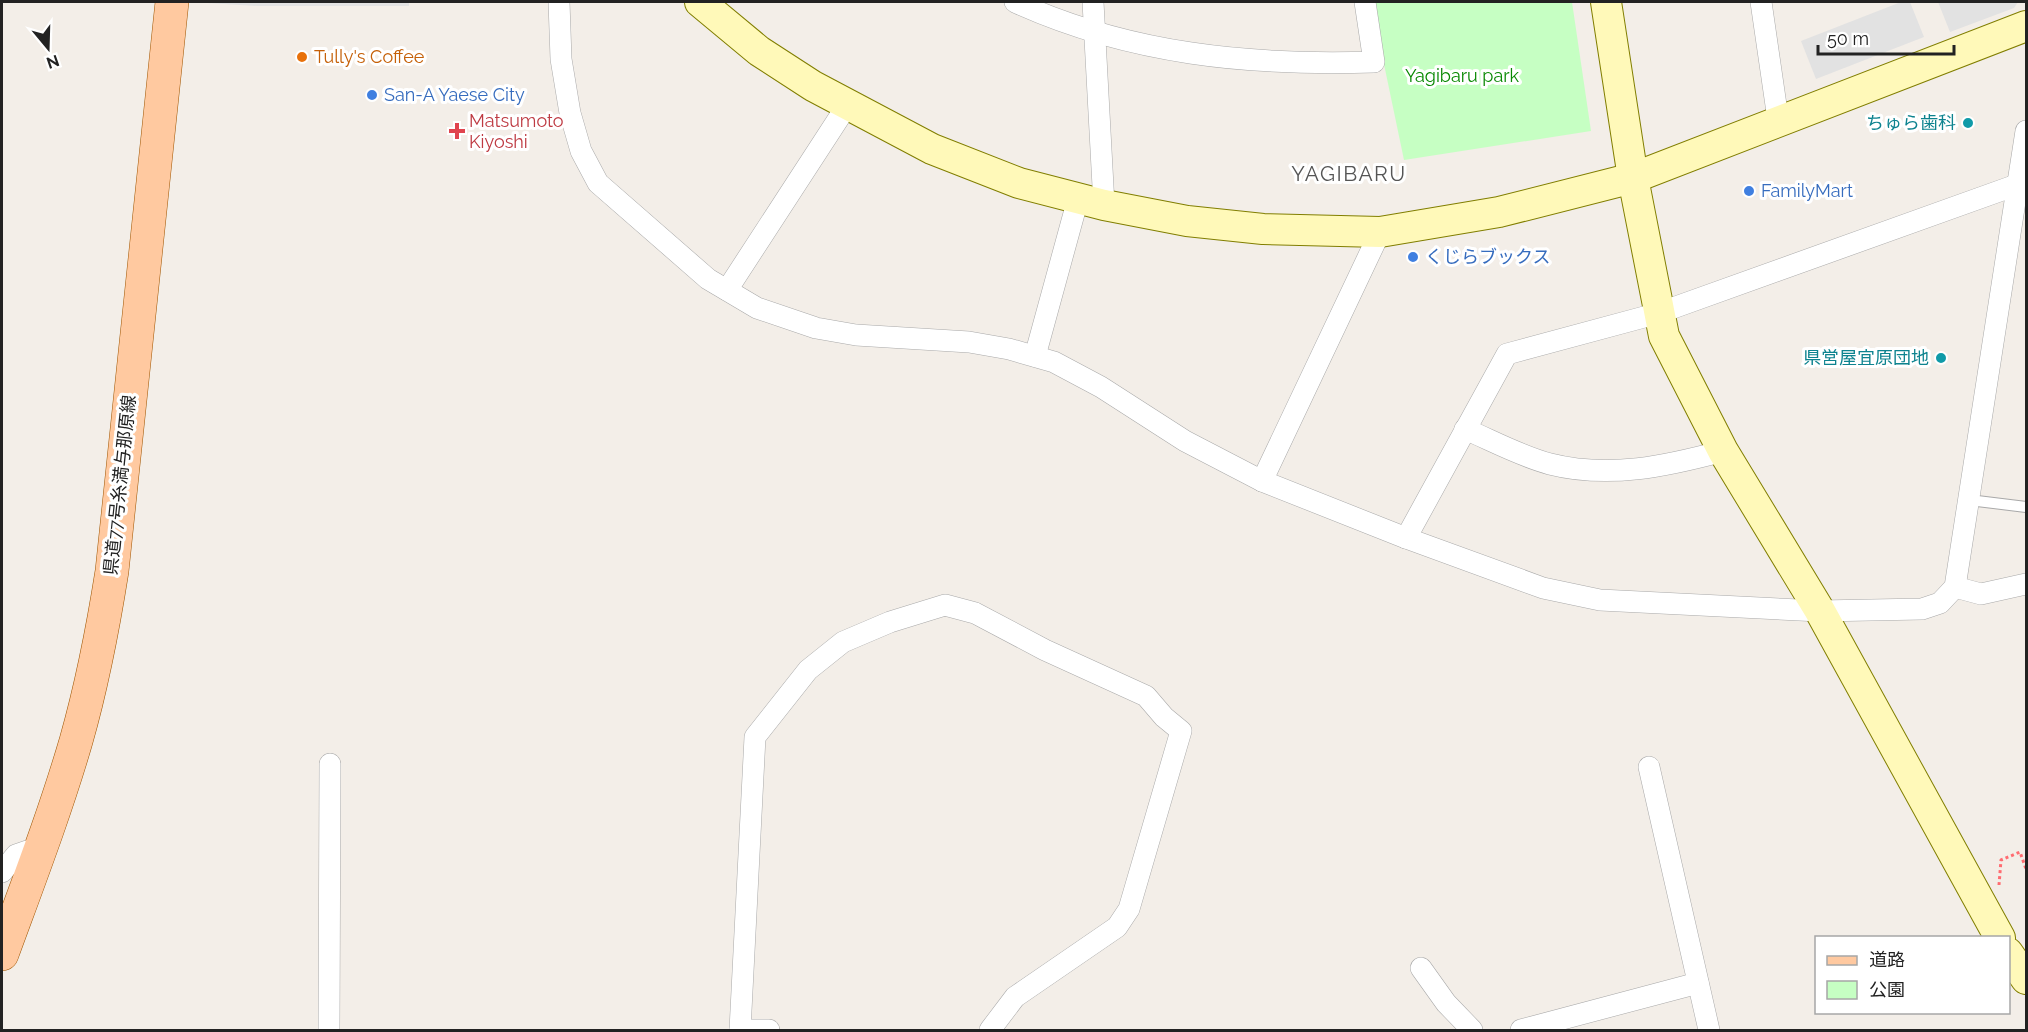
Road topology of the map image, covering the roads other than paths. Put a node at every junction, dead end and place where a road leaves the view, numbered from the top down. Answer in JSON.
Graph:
{"nodes":[{"id":1,"x":172,"y":2,"type":"edge"},
{"id":2,"x":559,"y":2,"type":"edge"},
{"id":3,"x":700,"y":2,"type":"edge"},
{"id":4,"x":1015,"y":2,"type":"edge"},
{"id":5,"x":1093,"y":2,"type":"edge"},
{"id":6,"x":1365,"y":2,"type":"edge"},
{"id":7,"x":1606,"y":2,"type":"edge"},
{"id":8,"x":1761,"y":2,"type":"edge"},
{"id":9,"x":2026,"y":26,"type":"edge"},
{"id":10,"x":1093,"y":33,"type":"junction"},
{"id":11,"x":848,"y":104,"type":"junction"},
{"id":12,"x":1778,"y":119,"type":"junction"},
{"id":13,"x":2026,"y":131,"type":"edge"},
{"id":14,"x":1633,"y":177,"type":"junction"},
{"id":15,"x":2019,"y":184,"type":"junction"},
{"id":16,"x":1091,"y":202,"type":"junction"},
{"id":17,"x":1380,"y":232,"type":"junction"},
{"id":18,"x":727,"y":290,"type":"junction"},
{"id":19,"x":1659,"y":313,"type":"junction"},
{"id":20,"x":1035,"y":356,"type":"junction"},
{"id":21,"x":1465,"y":429,"type":"junction"},
{"id":22,"x":1723,"y":451,"type":"junction"},
{"id":23,"x":1262,"y":481,"type":"junction"},
{"id":24,"x":1969,"y":500,"type":"junction"},
{"id":25,"x":2026,"y":507,"type":"edge"},
{"id":26,"x":1406,"y":538,"type":"junction"},
{"id":27,"x":2026,"y":584,"type":"edge"},
{"id":28,"x":1955,"y":587,"type":"junction"},
{"id":29,"x":1820,"y":611,"type":"junction"},
{"id":30,"x":330,"y":764,"type":"dead end"},
{"id":31,"x":1649,"y":767,"type":"dead end"},
{"id":32,"x":42,"y":846,"type":"junction"},
{"id":33,"x":2,"y":872,"type":"edge"},
{"id":34,"x":1999,"y":936,"type":"edge"},
{"id":35,"x":2,"y":954,"type":"edge"},
{"id":36,"x":2010,"y":956,"type":"edge"},
{"id":37,"x":1421,"y":968,"type":"dead end"},
{"id":38,"x":2026,"y":980,"type":"edge"},
{"id":39,"x":1698,"y":983,"type":"junction"},
{"id":40,"x":329,"y":1030,"type":"edge"},
{"id":41,"x":740,"y":1030,"type":"edge"},
{"id":42,"x":769,"y":1030,"type":"edge"},
{"id":43,"x":990,"y":1030,"type":"edge"},
{"id":44,"x":1472,"y":1030,"type":"edge"},
{"id":45,"x":1521,"y":1030,"type":"edge"},
{"id":46,"x":1709,"y":1030,"type":"edge"}],
"edges":[{"from":1,"to":32,"type":"main road","name":"県道77号糸満与那原線"},
{"from":2,"to":18,"type":"street"},
{"from":3,"to":11,"type":"street"},
{"from":4,"to":10,"type":"street"},
{"from":5,"to":10,"type":"street"},
{"from":6,"to":10,"type":"street"},
{"from":7,"to":14,"type":"street"},
{"from":8,"to":12,"type":"street"},
{"from":9,"to":12,"type":"street"},
{"from":10,"to":16,"type":"street"},
{"from":11,"to":16,"type":"street"},
{"from":11,"to":18,"type":"street"},
{"from":12,"to":14,"type":"street"},
{"from":13,"to":15,"type":"street"},
{"from":14,"to":17,"type":"street"},
{"from":14,"to":19,"type":"street"},
{"from":15,"to":19,"type":"street"},
{"from":15,"to":24,"type":"street"},
{"from":16,"to":17,"type":"street"},
{"from":16,"to":20,"type":"street"},
{"from":17,"to":23,"type":"street"},
{"from":18,"to":20,"type":"street"},
{"from":19,"to":21,"type":"street"},
{"from":19,"to":22,"type":"street"},
{"from":20,"to":23,"type":"street"},
{"from":21,"to":22,"type":"street"},
{"from":21,"to":26,"type":"street"},
{"from":22,"to":29,"type":"street"},
{"from":23,"to":26,"type":"street"},
{"from":24,"to":25,"type":"lane"},
{"from":24,"to":28,"type":"street"},
{"from":26,"to":29,"type":"street"},
{"from":27,"to":28,"type":"street"},
{"from":28,"to":29,"type":"street"},
{"from":29,"to":34,"type":"street"},
{"from":30,"to":40,"type":"street"},
{"from":31,"to":39,"type":"street"},
{"from":32,"to":33,"type":"street"},
{"from":32,"to":35,"type":"main road","name":"県道77号糸満与那原線"},
{"from":36,"to":38,"type":"street"},
{"from":37,"to":44,"type":"street"},
{"from":39,"to":45,"type":"street"},
{"from":39,"to":46,"type":"street"},
{"from":41,"to":42,"type":"street"},
{"from":41,"to":43,"type":"street"}]}
